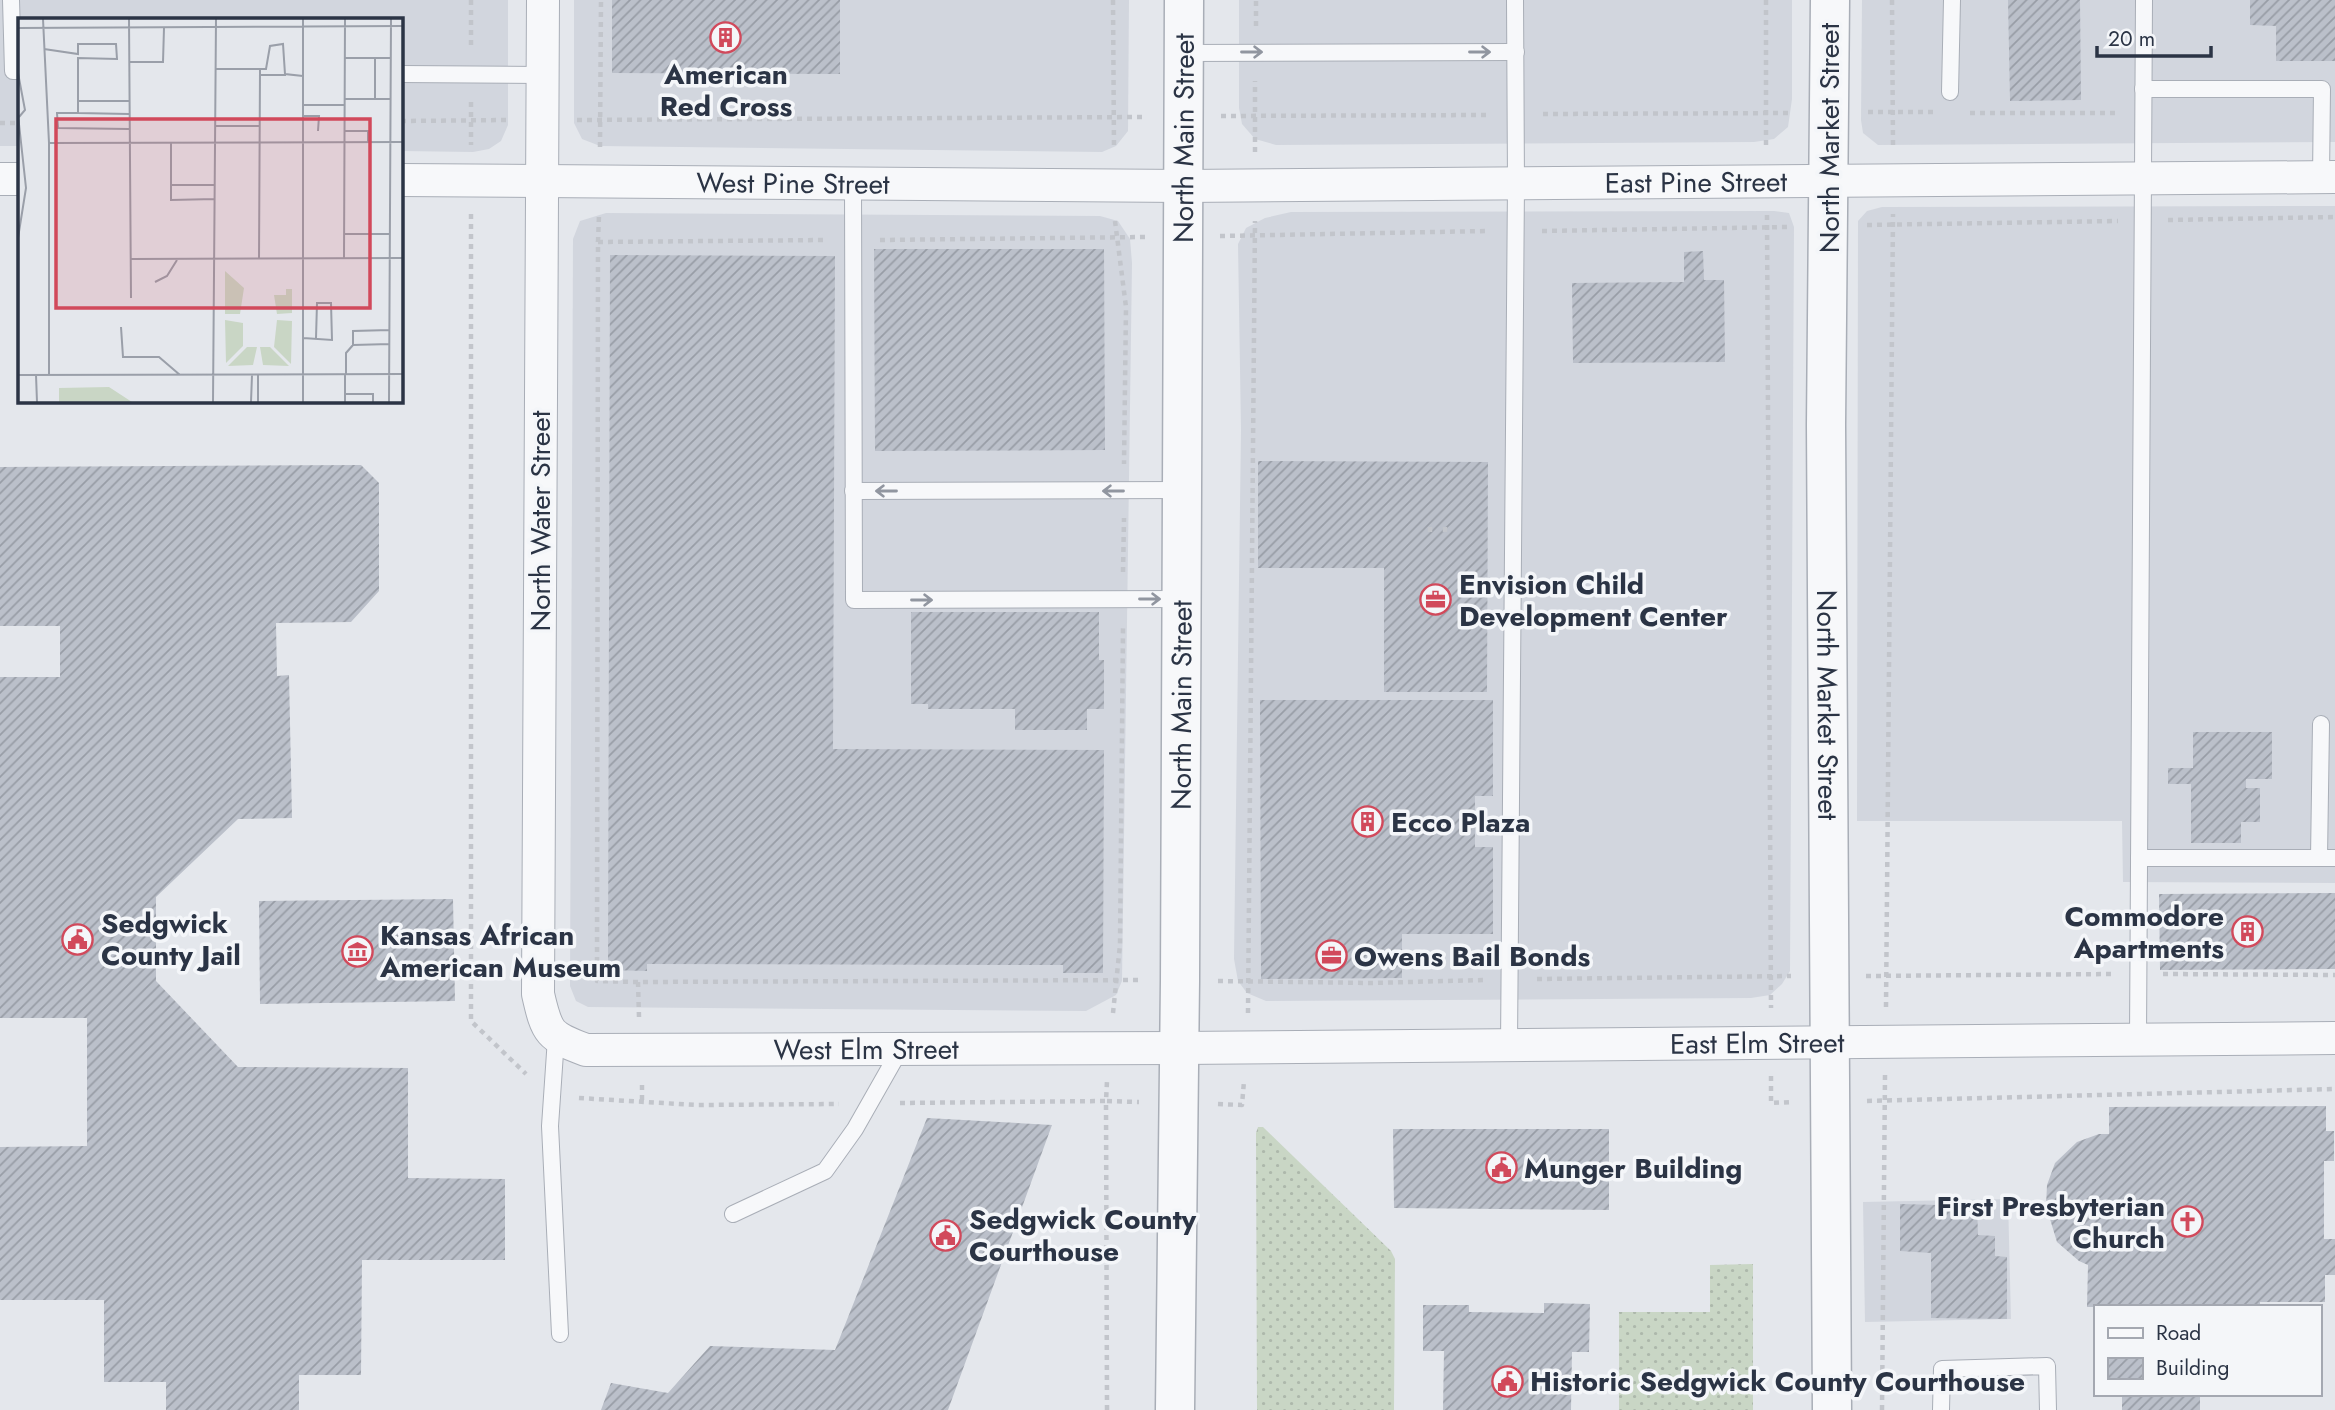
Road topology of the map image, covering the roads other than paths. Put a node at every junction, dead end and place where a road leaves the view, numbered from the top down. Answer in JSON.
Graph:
{"nodes":[{"id":1,"x":12,"y":0,"type":"edge"},
{"id":2,"x":543,"y":0,"type":"edge"},
{"id":3,"x":1184,"y":0,"type":"edge"},
{"id":4,"x":1516,"y":0,"type":"edge"},
{"id":5,"x":1830,"y":0,"type":"edge"},
{"id":6,"x":1952,"y":0,"type":"edge"},
{"id":7,"x":2144,"y":0,"type":"edge"},
{"id":8,"x":1516,"y":52,"type":"junction"},
{"id":9,"x":1184,"y":53,"type":"junction"},
{"id":10,"x":18,"y":71,"type":"edge"},
{"id":11,"x":402,"y":74,"type":"edge"},
{"id":12,"x":543,"y":75,"type":"junction"},
{"id":13,"x":2143,"y":89,"type":"junction"},
{"id":14,"x":2329,"y":89,"type":"edge"},
{"id":15,"x":1950,"y":92,"type":"dead end"},
{"id":16,"x":2328,"y":178,"type":"edge"},
{"id":17,"x":0,"y":179,"type":"edge"},
{"id":18,"x":18,"y":179,"type":"edge"},
{"id":19,"x":2142,"y":179,"type":"junction"},
{"id":20,"x":402,"y":180,"type":"edge"},
{"id":21,"x":542,"y":180,"type":"junction"},
{"id":22,"x":1829,"y":182,"type":"junction"},
{"id":23,"x":853,"y":183,"type":"junction"},
{"id":24,"x":1516,"y":184,"type":"junction"},
{"id":25,"x":1184,"y":186,"type":"junction"},
{"id":26,"x":1182,"y":490,"type":"junction"},
{"id":27,"x":853,"y":491,"type":"junction"},
{"id":28,"x":1181,"y":599,"type":"junction"},
{"id":29,"x":2321,"y":724,"type":"dead end"},
{"id":30,"x":2139,"y":858,"type":"junction"},
{"id":31,"x":2327,"y":858,"type":"edge"},
{"id":32,"x":555,"y":1038,"type":"junction"},
{"id":33,"x":2335,"y":1038,"type":"edge"},
{"id":34,"x":2138,"y":1039,"type":"junction"},
{"id":35,"x":1831,"y":1042,"type":"junction"},
{"id":36,"x":1509,"y":1045,"type":"junction"},
{"id":37,"x":901,"y":1048,"type":"junction"},
{"id":38,"x":1180,"y":1048,"type":"junction"},
{"id":39,"x":733,"y":1214,"type":"dead end"},
{"id":40,"x":559,"y":1334,"type":"dead end"},
{"id":41,"x":1175,"y":1410,"type":"edge"},
{"id":42,"x":1832,"y":1410,"type":"edge"},
{"id":43,"x":1941,"y":1410,"type":"edge"},
{"id":44,"x":2048,"y":1410,"type":"edge"}],
"edges":[{"from":1,"to":10,"type":"lane"},
{"from":2,"to":12,"type":"street","name":"North Water Street"},
{"from":3,"to":9,"type":"street","name":"North Main Street"},
{"from":4,"to":8,"type":"lane"},
{"from":5,"to":22,"type":"street","name":"North Market Street"},
{"from":6,"to":15,"type":"lane"},
{"from":7,"to":13,"type":"lane"},
{"from":9,"to":8,"type":"lane","one_way":true},
{"from":8,"to":24,"type":"lane"},
{"from":9,"to":25,"type":"street","name":"North Main Street"},
{"from":11,"to":12,"type":"lane"},
{"from":12,"to":21,"type":"street","name":"North Water Street"},
{"from":13,"to":14,"type":"lane"},
{"from":13,"to":19,"type":"lane"},
{"from":14,"to":16,"type":"lane"},
{"from":16,"to":19,"type":"street","name":"East Pine Street"},
{"from":17,"to":18,"type":"street"},
{"from":19,"to":22,"type":"street","name":"East Pine Street"},
{"from":19,"to":30,"type":"lane"},
{"from":20,"to":21,"type":"street","name":"West Pine Street"},
{"from":21,"to":23,"type":"street","name":"West Pine Street"},
{"from":21,"to":32,"type":"street","name":"North Water Street"},
{"from":22,"to":24,"type":"street","name":"East Pine Street"},
{"from":22,"to":35,"type":"street","name":"North Market Street"},
{"from":23,"to":25,"type":"street","name":"West Pine Street"},
{"from":23,"to":27,"type":"lane"},
{"from":24,"to":25,"type":"street","name":"East Pine Street"},
{"from":24,"to":36,"type":"lane"},
{"from":25,"to":26,"type":"street","name":"North Main Street"},
{"from":26,"to":27,"type":"lane","one_way":true},
{"from":26,"to":28,"type":"street","name":"North Main Street"},
{"from":27,"to":28,"type":"lane","one_way":true},
{"from":28,"to":38,"type":"street","name":"North Main Street"},
{"from":29,"to":31,"type":"lane"},
{"from":30,"to":31,"type":"lane"},
{"from":30,"to":34,"type":"lane"},
{"from":32,"to":37,"type":"street","name":"West Elm Street"},
{"from":32,"to":40,"type":"lane"},
{"from":33,"to":34,"type":"street","name":"East Elm Street"},
{"from":34,"to":35,"type":"street","name":"East Elm Street"},
{"from":35,"to":36,"type":"street","name":"East Elm Street"},
{"from":35,"to":42,"type":"street","name":"North Market Street"},
{"from":36,"to":38,"type":"street","name":"East Elm Street"},
{"from":37,"to":38,"type":"street","name":"West Elm Street"},
{"from":37,"to":39,"type":"lane"},
{"from":38,"to":41,"type":"street","name":"North Main Street"},
{"from":43,"to":44,"type":"lane"}]}
